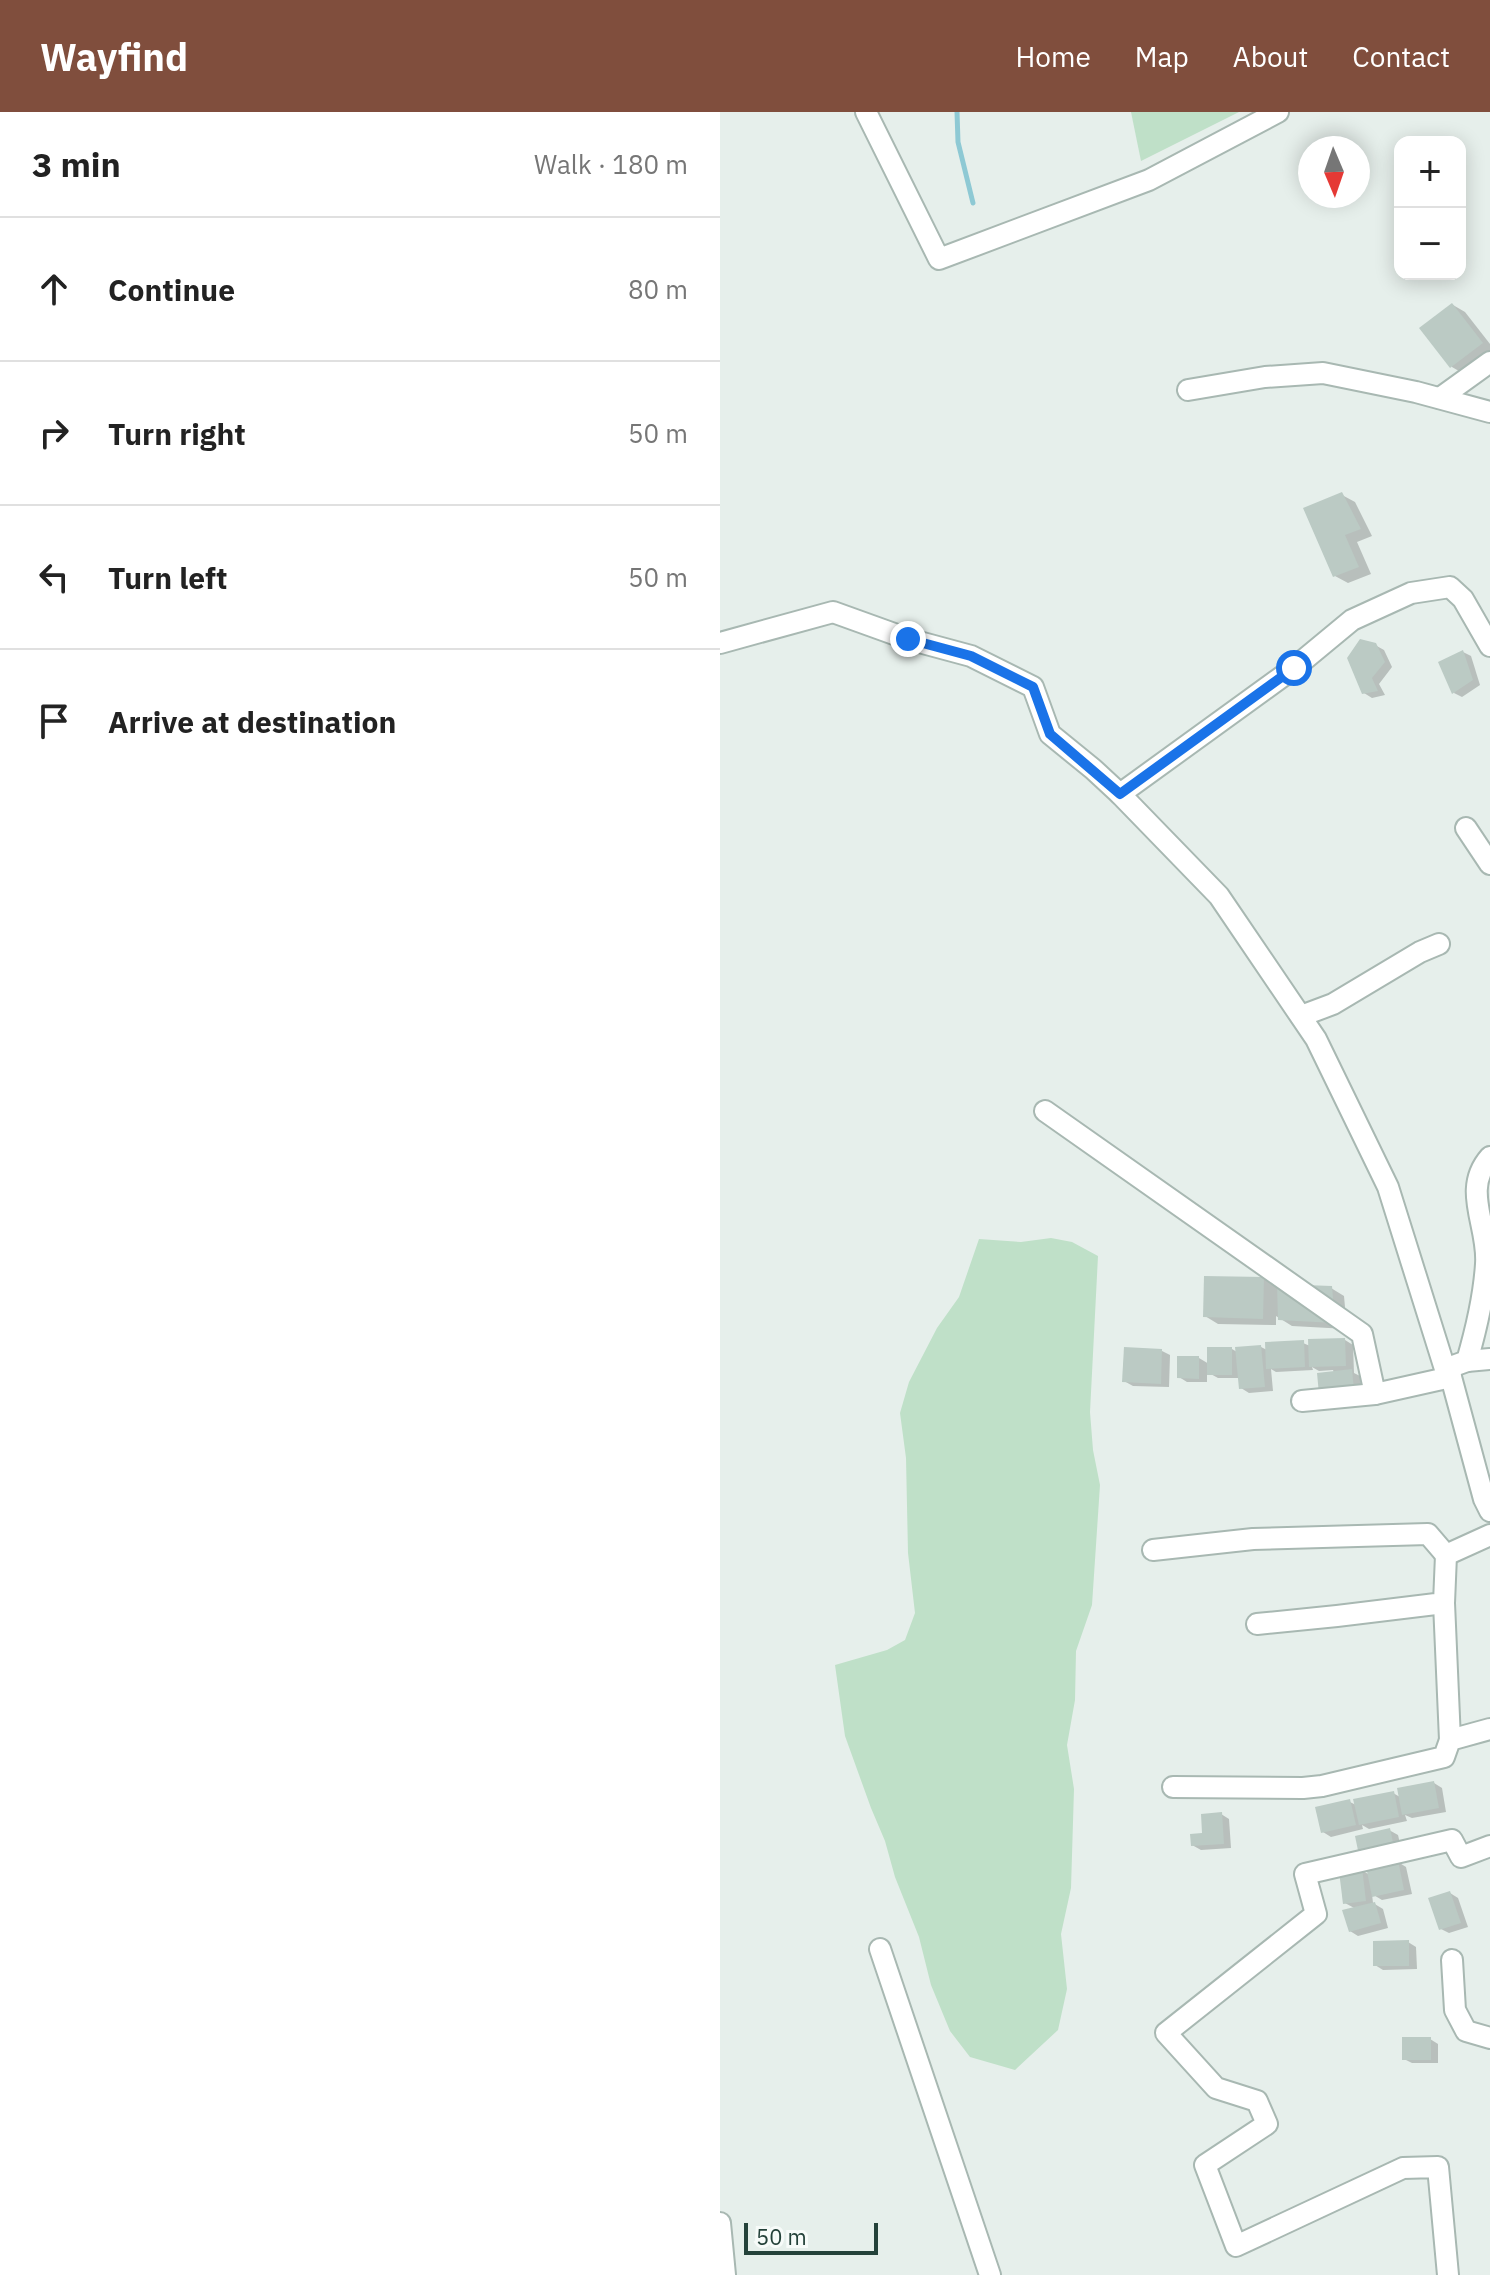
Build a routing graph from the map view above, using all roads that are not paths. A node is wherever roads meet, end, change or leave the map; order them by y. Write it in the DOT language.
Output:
graph roads {
  1 [pos="866,112"];
  2 [pos="1278,112"];
  3 [pos="1490,362"];
  4 [pos="1188,390"];
  5 [pos="1440,398"];
  6 [pos="1490,412"];
  7 [pos="720,643"];
  8 [pos="1490,646"];
  9 [pos="1120,794"];
  10 [pos="1466,828"];
  11 [pos="1490,864"];
  12 [pos="1439,944"];
  13 [pos="1301,1016"];
  14 [pos="1045,1111"];
  15 [pos="1490,1157"];
  16 [pos="1490,1359"];
  17 [pos="1467,1361"];
  18 [pos="1448,1373"];
  19 [pos="1375,1394"];
  20 [pos="1302,1401"];
  21 [pos="1490,1511"];
  22 [pos="1490,1535"];
  23 [pos="1153,1550"];
  24 [pos="1446,1555"];
  25 [pos="1444,1603"];
  26 [pos="1257,1624"];
  27 [pos="1490,1729"];
  28 [pos="1450,1740"];
  29 [pos="1173,1787"];
  30 [pos="1490,1846"];
  31 [pos="880,1949"];
  32 [pos="1452,1960"];
  33 [pos="1490,2038"];
  34 [pos="720,2223"];
  35 [pos="725,2275"];
  36 [pos="990,2275"];
  37 [pos="1448,2275"];
  1 -- 2 [label="street"];
  3 -- 5 [label="street"];
  4 -- 5 [label="street"];
  5 -- 6 [label="street"];
  7 -- 9 [label="street"];
  8 -- 9 [label="street"];
  9 -- 13 [label="street"];
  10 -- 11 [label="street"];
  12 -- 13 [label="street"];
  13 -- 18 [label="street"];
  14 -- 19 [label="street"];
  15 -- 17 [label="street"];
  16 -- 17 [label="street"];
  17 -- 18 [label="street"];
  18 -- 19 [label="street"];
  18 -- 21 [label="street"];
  19 -- 20 [label="street"];
  22 -- 24 [label="street"];
  23 -- 24 [label="street"];
  24 -- 25 [label="street"];
  25 -- 26 [label="street"];
  25 -- 28 [label="street"];
  27 -- 28 [label="street"];
  28 -- 29 [label="street"];
  30 -- 37 [label="street"];
  31 -- 36 [label="street"];
  32 -- 33 [label="street"];
  34 -- 35 [label="street"];
}
